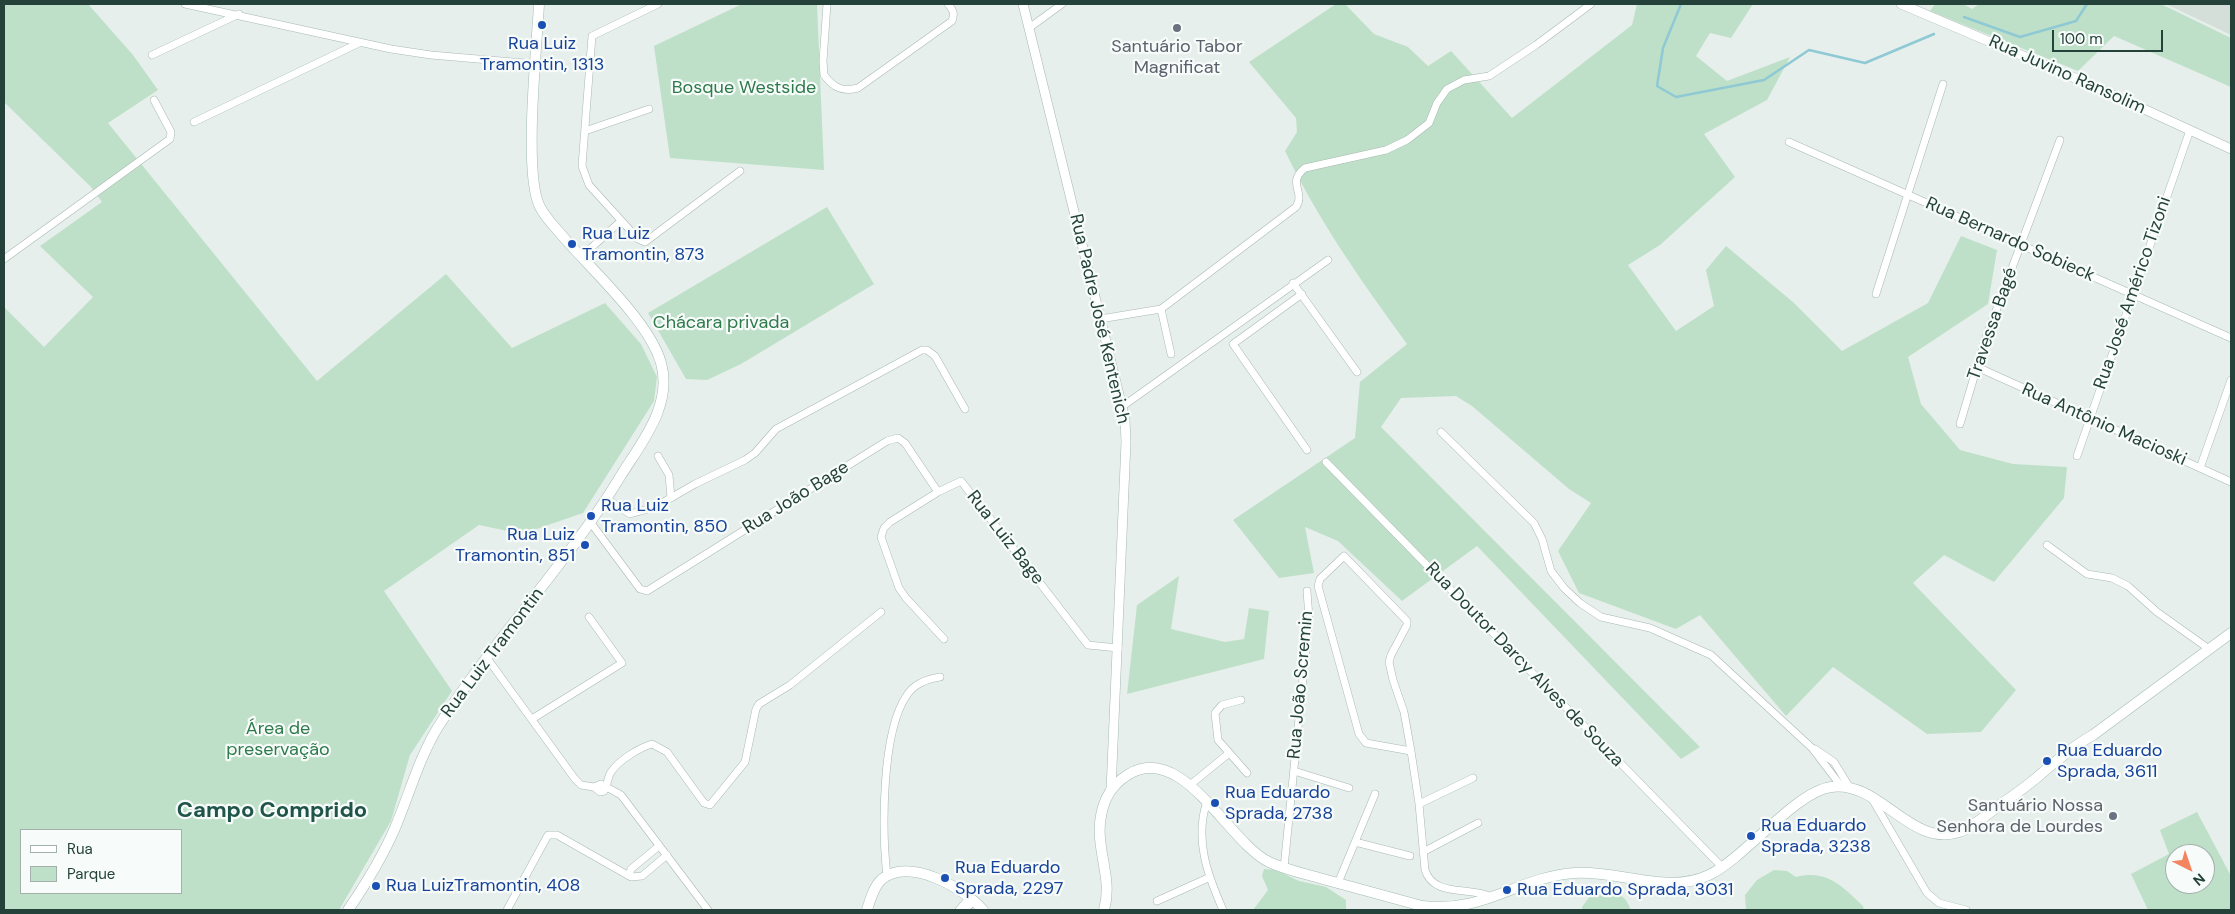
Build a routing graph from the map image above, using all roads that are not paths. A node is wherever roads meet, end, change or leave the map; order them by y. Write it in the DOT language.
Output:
graph roads {
  1 [pos="185,4"];
  2 [pos="539,4"];
  3 [pos="658,4"];
  4 [pos="827,4"];
  5 [pos="948,4"];
  6 [pos="1023,4"];
  7 [pos="1062,4"];
  8 [pos="1591,4"];
  9 [pos="1901,4"];
  10 [pos="239,14"];
  11 [pos="1028,28"];
  12 [pos="359,43"];
  13 [pos="152,55"];
  14 [pos="536,64"];
  15 [pos="1944,84"];
  16 [pos="154,100"];
  17 [pos="649,109"];
  18 [pos="194,122"];
  19 [pos="2190,130"];
  20 [pos="584,131"];
  21 [pos="2060,140"];
  22 [pos="1789,142"];
  23 [pos="2231,149"];
  24 [pos="740,171"];
  25 [pos="1908,194"];
  26 [pos="621,221"];
  27 [pos="2021,244"];
  28 [pos="581,257"];
  29 [pos="4,259"];
  30 [pos="1328,260"];
  31 [pos="1293,283"];
  32 [pos="1302,294"];
  33 [pos="1876,294"];
  34 [pos="2133,294"];
  35 [pos="1260,306"];
  36 [pos="1161,309"];
  37 [pos="1250,314"];
  38 [pos="1269,318"];
  39 [pos="1100,319"];
  40 [pos="1259,325"];
  41 [pos="2231,338"];
  42 [pos="1171,354"];
  43 [pos="1977,367"];
  44 [pos="1357,372"];
  45 [pos="2231,380"];
  46 [pos="1123,406"];
  47 [pos="965,409"];
  48 [pos="2090,418"];
  49 [pos="1960,424"];
  50 [pos="1441,432"];
  51 [pos="898,438"];
  52 [pos="1308,450"];
  53 [pos="658,456"];
  54 [pos="2077,456"];
  55 [pos="1326,462"];
  56 [pos="2200,468"];
  57 [pos="2231,482"];
  58 [pos="938,492"];
  59 [pos="671,498"];
  60 [pos="606,499"];
  61 [pos="591,523"];
  62 [pos="2047,545"];
  63 [pos="1306,591"];
  64 [pos="881,612"];
  65 [pos="589,617"];
  66 [pos="2231,632"];
  67 [pos="944,639"];
  68 [pos="1118,648"];
  69 [pos="2209,649"];
  70 [pos="487,658"];
  71 [pos="940,677"];
  72 [pos="1241,700"];
  73 [pos="532,719"];
  74 [pos="1410,751"];
  75 [pos="1228,754"];
  76 [pos="1294,771"];
  77 [pos="1247,773"];
  78 [pos="1473,778"];
  79 [pos="1190,786"];
  80 [pos="1845,787"];
  81 [pos="606,788"];
  82 [pos="1349,788"];
  83 [pos="1111,790"];
  84 [pos="1375,794"];
  85 [pos="1870,795"];
  86 [pos="1207,801"];
  87 [pos="1418,804"];
  88 [pos="1478,823"];
  89 [pos="1355,842"];
  90 [pos="659,846"];
  91 [pos="1423,852"];
  92 [pos="667,855"];
  93 [pos="1410,856"];
  94 [pos="1722,867"];
  95 [pos="1284,868"];
  96 [pos="629,876"];
  97 [pos="887,876"];
  98 [pos="1208,878"];
  99 [pos="1338,883"];
  100 [pos="972,898"];
  101 [pos="1495,899"];
  102 [pos="1157,901"];
  103 [pos="348,910"];
  104 [pos="507,910"];
  105 [pos="708,910"];
  106 [pos="867,910"];
  107 [pos="959,910"];
  108 [pos="966,910"];
  109 [pos="983,910"];
  110 [pos="1104,910"];
  111 [pos="1224,910"];
  112 [pos="1966,910"];
  1 -- 10 [label="street"];
  2 -- 14 [label="main road, Rua Luiz Tramontin"];
  3 -- 20 [label="street"];
  4 -- 5 [label="street"];
  6 -- 11 [label="street, Rua Padre José Kentenich"];
  7 -- 11 [label="street"];
  8 -- 36 [label="street"];
  9 -- 19 [label="street, Rua Juvino Ransolim"];
  10 -- 12 [label="street"];
  10 -- 13 [label="street"];
  11 -- 39 [label="street, Rua Padre José Kentenich"];
  12 -- 14 [label="street"];
  12 -- 18 [label="street"];
  14 -- 28 [label="main road, Rua Luiz Tramontin"];
  15 -- 25 [label="street"];
  16 -- 29 [label="street"];
  17 -- 20 [label="street"];
  19 -- 23 [label="street, Rua Juvino Ransolim"];
  19 -- 34 [label="street, Rua José Américo Tizoni"];
  20 -- 26 [label="street"];
  21 -- 27 [label="street, Travessa Bagé"];
  22 -- 25 [label="street, Rua Bernardo Sobieck"];
  24 -- 26 [label="street"];
  25 -- 27 [label="street, Rua Bernardo Sobieck"];
  25 -- 33 [label="street"];
  26 -- 28 [label="street"];
  27 -- 34 [label="street, Rua Bernardo Sobieck"];
  27 -- 43 [label="street, Travessa Bagé"];
  28 -- 60 [label="main road, Rua Luiz Tramontin"];
  30 -- 31 [label="street"];
  31 -- 32 [label="street"];
  31 -- 35 [label="street"];
  32 -- 38 [label="street"];
  32 -- 44 [label="street"];
  34 -- 41 [label="street, Rua Bernardo Sobieck"];
  34 -- 48 [label="street, Rua José Américo Tizoni"];
  35 -- 37 [label="street"];
  35 -- 38 [label="street"];
  36 -- 39 [label="street"];
  36 -- 42 [label="street"];
  37 -- 40 [label="street"];
  37 -- 46 [label="street"];
  38 -- 40 [label="street"];
  39 -- 46 [label="street, Rua Padre José Kentenich"];
  40 -- 52 [label="street"];
  43 -- 48 [label="street, Rua Antônio Macioski"];
  43 -- 49 [label="street, Travessa Bagé"];
  45 -- 56 [label="street"];
  46 -- 68 [label="street, Rua Padre José Kentenich"];
  47 -- 59 [label="street"];
  48 -- 54 [label="street, Rua José Américo Tizoni"];
  48 -- 56 [label="street, Rua Antônio Macioski"];
  50 -- 80 [label="street"];
  51 -- 58 [label="street, Rua Luiz Bage"];
  51 -- 61 [label="street, Rua João Bage"];
  53 -- 59 [label="street"];
  55 -- 94 [label="street, Rua Doutor Darcy Alves de Souza"];
  56 -- 57 [label="street, Rua Antônio Macioski"];
  58 -- 67 [label="street"];
  58 -- 68 [label="street, Rua Luiz Bage"];
  59 -- 60 [label="street"];
  60 -- 61 [label="main road, Rua Luiz Tramontin"];
  61 -- 70 [label="main road, Rua Luiz Tramontin"];
  62 -- 69 [label="street"];
  63 -- 76 [label="street, Rua João Scremin"];
  64 -- 81 [label="street"];
  65 -- 73 [label="street"];
  66 -- 69 [label="main road"];
  68 -- 83 [label="street, Rua Padre José Kentenich"];
  69 -- 85 [label="main road"];
  70 -- 73 [label="street"];
  70 -- 103 [label="main road, Rua Luiz Tramontin"];
  71 -- 97 [label="street"];
  72 -- 75 [label="street"];
  73 -- 81 [label="street"];
  74 -- 74 [label="street"];
  74 -- 87 [label="street"];
  75 -- 77 [label="street"];
  75 -- 79 [label="street"];
  76 -- 82 [label="street"];
  76 -- 95 [label="street, Rua João Scremin"];
  78 -- 87 [label="street"];
  79 -- 83 [label="main road"];
  79 -- 86 [label="main road"];
  80 -- 85 [label="main road"];
  80 -- 94 [label="main road"];
  81 -- 90 [label="street"];
  83 -- 110 [label="main road"];
  84 -- 89 [label="street"];
  85 -- 112 [label="street"];
  86 -- 95 [label="main road"];
  86 -- 98 [label="street"];
  87 -- 91 [label="street"];
  88 -- 91 [label="street"];
  89 -- 93 [label="street"];
  89 -- 99 [label="street"];
  90 -- 92 [label="street"];
  90 -- 96 [label="street"];
  91 -- 101 [label="street"];
  92 -- 96 [label="street"];
  92 -- 105 [label="street"];
  94 -- 101 [label="main road"];
  95 -- 99 [label="main road"];
  96 -- 104 [label="street"];
  97 -- 100 [label="main road"];
  97 -- 106 [label="main road"];
  98 -- 102 [label="street"];
  98 -- 111 [label="street"];
  99 -- 101 [label="main road"];
  100 -- 107 [label="street"];
  100 -- 108 [label="street"];
  100 -- 109 [label="main road"];
}
